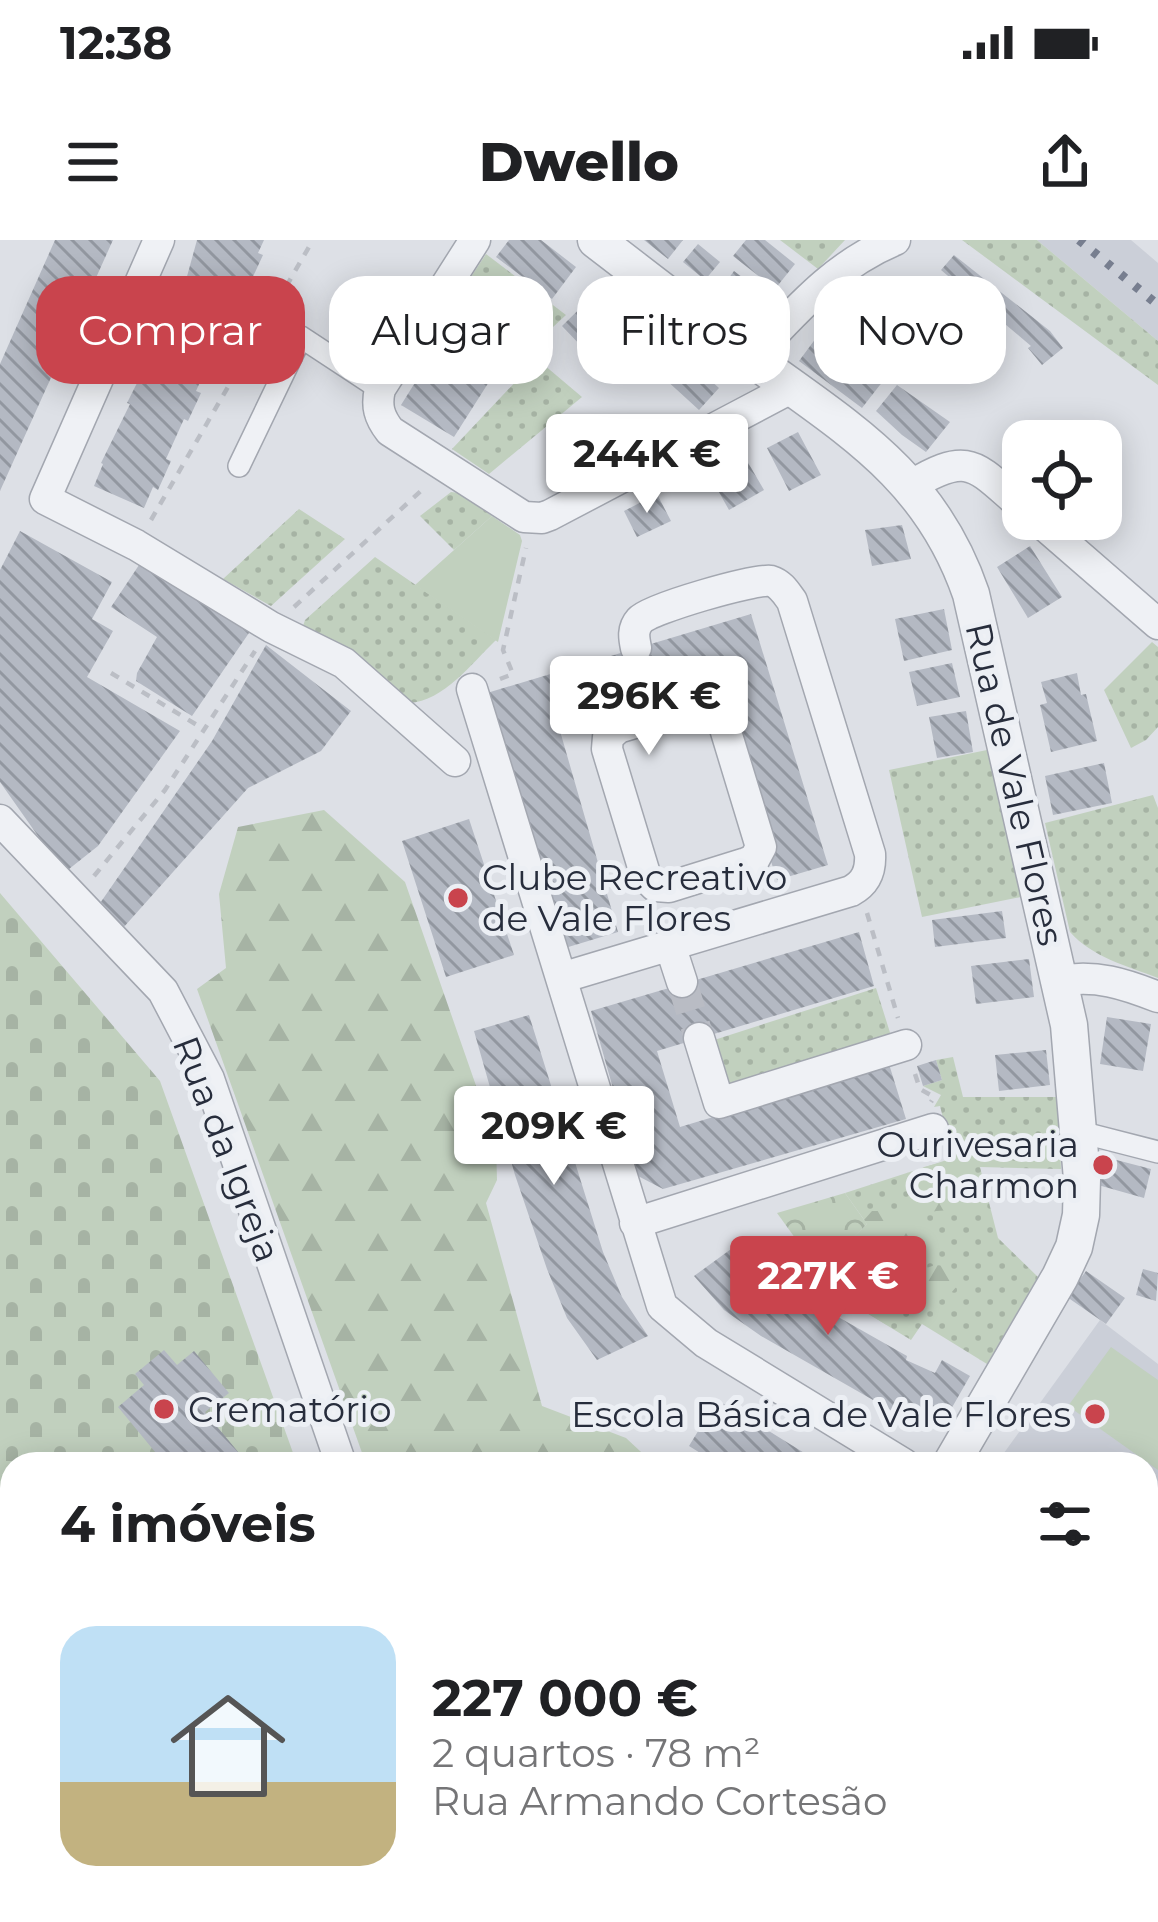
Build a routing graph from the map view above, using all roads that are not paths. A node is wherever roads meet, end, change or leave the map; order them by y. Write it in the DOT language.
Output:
graph roads {
  1 [pos="159,240"];
  2 [pos="475,240"];
  3 [pos="596,240"];
  4 [pos="895,240"];
  5 [pos="643,276"];
  6 [pos="790,317"];
  7 [pos="789,384"];
  8 [pos="793,387"];
  9 [pos="380,389"];
  10 [pos="239,466"];
  11 [pos="910,486"];
  12 [pos="1002,490"];
  13 [pos="1061,540"];
  14 [pos="1158,624"];
  15 [pos="636,648"];
  16 [pos="472,689"];
  17 [pos="654,707"];
  18 [pos="455,761"];
  19 [pos="0,820"];
  20 [pos="670,945"];
  21 [pos="561,978"];
  22 [pos="1060,981"];
  23 [pos="682,982"];
  24 [pos="1158,997"];
  25 [pos="699,1038"];
  26 [pos="906,1045"];
  27 [pos="933,1130"];
  28 [pos="1080,1132"];
  29 [pos="1158,1152"];
  30 [pos="634,1223"];
  31 [pos="336,1452"];
  32 [pos="884,1452"];
  33 [pos="958,1452"];
  1 -- 18 [label="street"];
  2 -- 9 [label="street"];
  3 -- 5 [label="street, Rua de Vale Flores"];
  4 -- 6 [label="street"];
  7 -- 8 [label="street, Rua de Vale Flores"];
  8 -- 9 [label="street"];
  8 -- 11 [label="street, Rua de Vale Flores"];
  9 -- 10 [label="street"];
  11 -- 12 [label="street"];
  11 -- 22 [label="street, Rua de Vale Flores"];
  13 -- 14 [label="street"];
  15 -- 20 [label="street"];
  16 -- 21 [label="street"];
  17 -- 17 [label="street"];
  19 -- 31 [label="street, Rua da Igreja"];
  20 -- 21 [label="street"];
  20 -- 23 [label="street"];
  21 -- 30 [label="street"];
  22 -- 24 [label="street"];
  22 -- 28 [label="street, Rua de Vale Flores"];
  25 -- 26 [label="street"];
  27 -- 30 [label="street"];
  28 -- 29 [label="street"];
  28 -- 33 [label="street, Rua de Vale Flores"];
  30 -- 32 [label="street"];
}
